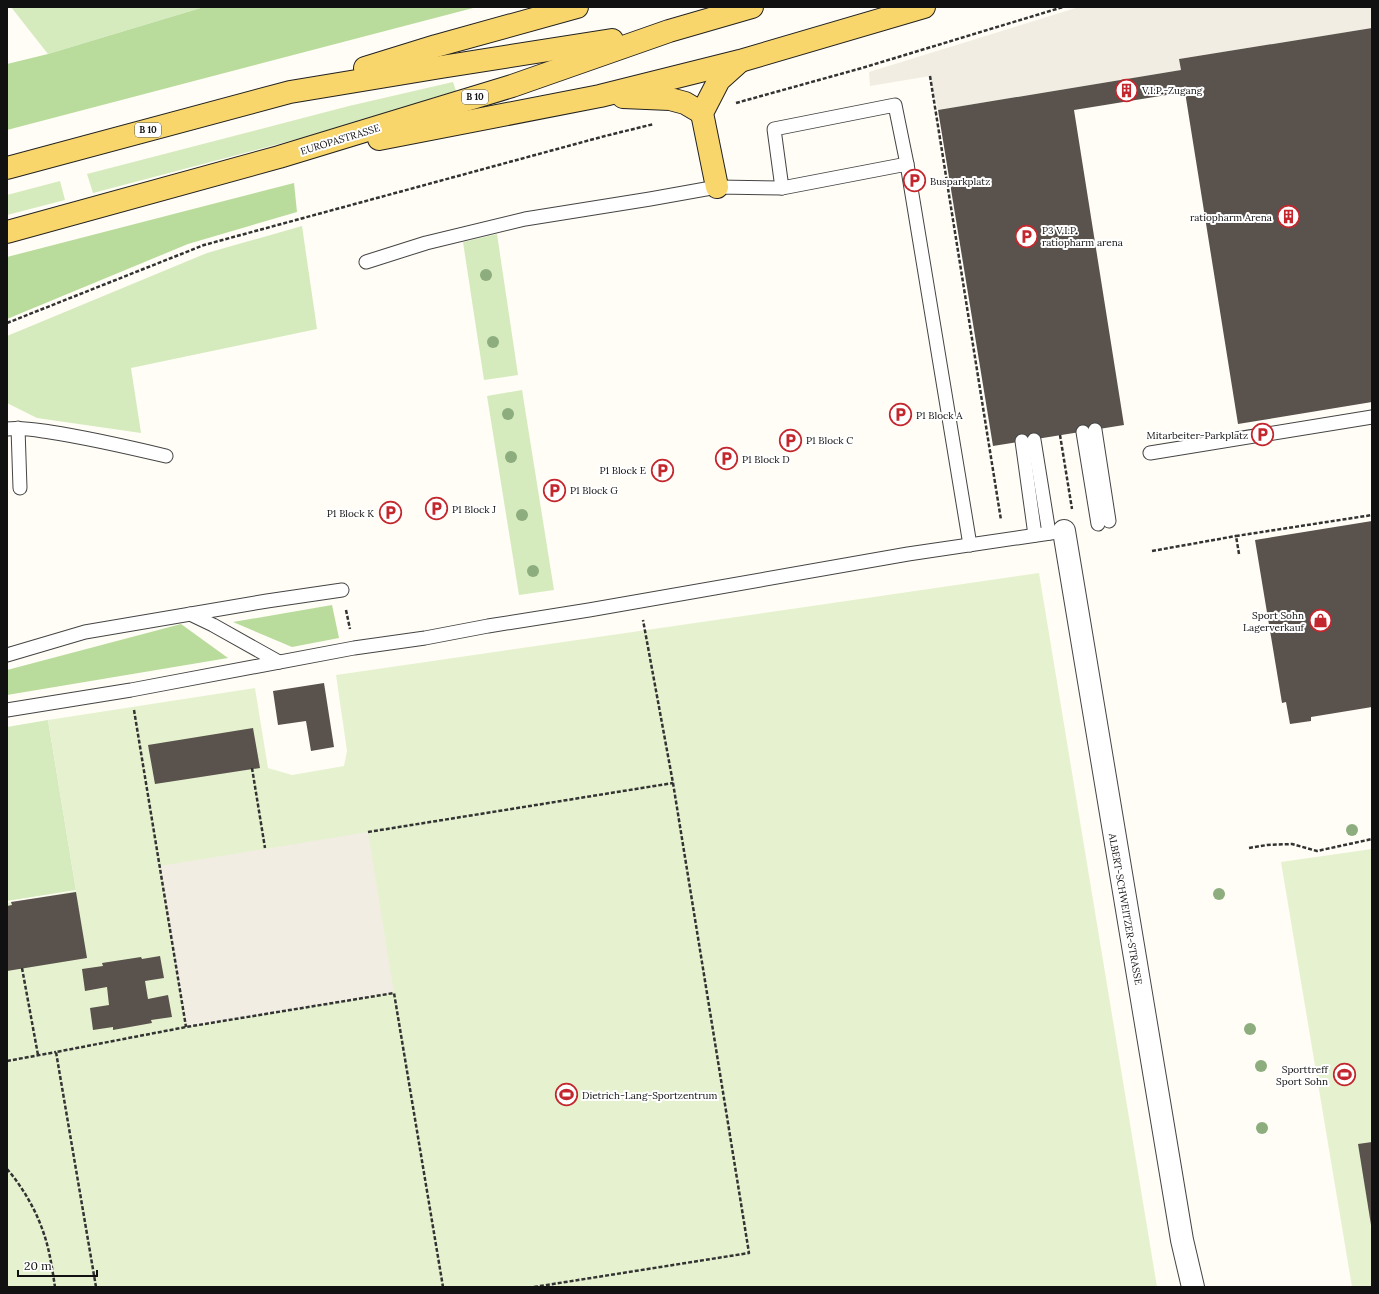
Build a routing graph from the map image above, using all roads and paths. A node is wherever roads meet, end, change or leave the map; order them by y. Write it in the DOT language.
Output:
graph roads {
  1 [pos="577,7"];
  2 [pos="752,7"];
  3 [pos="924,7"];
  4 [pos="1063,7"];
  5 [pos="669,32"];
  6 [pos="740,62"];
  7 [pos="930,76"];
  8 [pos="290,92"];
  9 [pos="600,96"];
  10 [pos="702,113"];
  11 [pos="657,124"];
  12 [pos="279,157"];
  13 [pos="907,164"];
  14 [pos="7,168"];
  15 [pos="717,187"];
  16 [pos="782,188"];
  17 [pos="7,232"];
  18 [pos="366,262"];
  19 [pos="7,323"];
  20 [pos="1372,417"];
  21 [pos="13,428"];
  22 [pos="1060,435"];
  23 [pos="1150,453"];
  24 [pos="166,456"];
  25 [pos="20,488"];
  26 [pos="1372,515"];
  27 [pos="1103,523"];
  28 [pos="1062,526"];
  29 [pos="1036,535"];
  30 [pos="1236,536"];
  31 [pos="1004,541"];
  32 [pos="970,545"];
  33 [pos="1152,551"];
  34 [pos="1239,554"];
  35 [pos="342,590"];
  36 [pos="640,600"];
  37 [pos="190,614"];
  38 [pos="354,648"];
  39 [pos="7,654"];
  40 [pos="279,662"];
  41 [pos="131,690"];
  42 [pos="7,710"];
  43 [pos="252,768"];
  44 [pos="673,783"];
  45 [pos="368,832"];
  46 [pos="1372,839"];
  47 [pos="265,848"];
  48 [pos="1249,848"];
  49 [pos="22,968"];
  50 [pos="186,1027"];
  51 [pos="56,1052"];
  52 [pos="38,1055"];
  53 [pos="7,1061"];
  54 [pos="7,1169"];
  55 [pos="55,1287"];
  56 [pos="96,1287"];
  57 [pos="444,1287"];
  58 [pos="534,1287"];
  59 [pos="1193,1287"];
  1 -- 8 [label="main road"];
  2 -- 5 [label="main road, EUROPASTRASSE / B 10"];
  3 -- 6 [label="main road"];
  4 -- 10 [label="path"];
  5 -- 8 [label="main road, EUROPASTRASSE / B 10"];
  5 -- 12 [label="main road, EUROPASTRASSE / B 10"];
  6 -- 9 [label="main road"];
  6 -- 10 [label="main road"];
  7 -- 31 [label="path"];
  8 -- 14 [label="main road, EUROPASTRASSE / B 10"];
  9 -- 10 [label="main road"];
  9 -- 12 [label="main road"];
  10 -- 15 [label="main road"];
  11 -- 19 [label="path"];
  12 -- 17 [label="main road, EUROPASTRASSE / B 10"];
  13 -- 16 [label="lane"];
  13 -- 16 [label="lane"];
  13 -- 32 [label="lane"];
  15 -- 16 [label="lane"];
  15 -- 18 [label="lane"];
  20 -- 23 [label="lane"];
  21 -- 24 [label="lane"];
  21 -- 25 [label="lane"];
  22 -- 28 [label="path"];
  26 -- 30 [label="path"];
  27 -- 27 [label="lane"];
  28 -- 29 [label="lane"];
  28 -- 29 [label="lane"];
  28 -- 59 [label="street, ALBERT-SCHWEITZER-STRASSE"];
  29 -- 31 [label="lane"];
  30 -- 33 [label="path"];
  30 -- 34 [label="path"];
  31 -- 32 [label="lane"];
  32 -- 36 [label="lane"];
  35 -- 37 [label="lane"];
  35 -- 38 [label="path"];
  36 -- 38 [label="lane"];
  36 -- 44 [label="path"];
  37 -- 39 [label="lane"];
  37 -- 40 [label="lane"];
  38 -- 40 [label="lane"];
  40 -- 41 [label="lane"];
  41 -- 42 [label="lane"];
  41 -- 50 [label="path"];
  43 -- 47 [label="path"];
  44 -- 45 [label="path"];
  44 -- 58 [label="path"];
  46 -- 48 [label="path"];
  49 -- 52 [label="path"];
  50 -- 51 [label="path"];
  50 -- 57 [label="path"];
  51 -- 52 [label="path"];
  51 -- 56 [label="path"];
  52 -- 53 [label="path"];
  54 -- 55 [label="path"];
}
